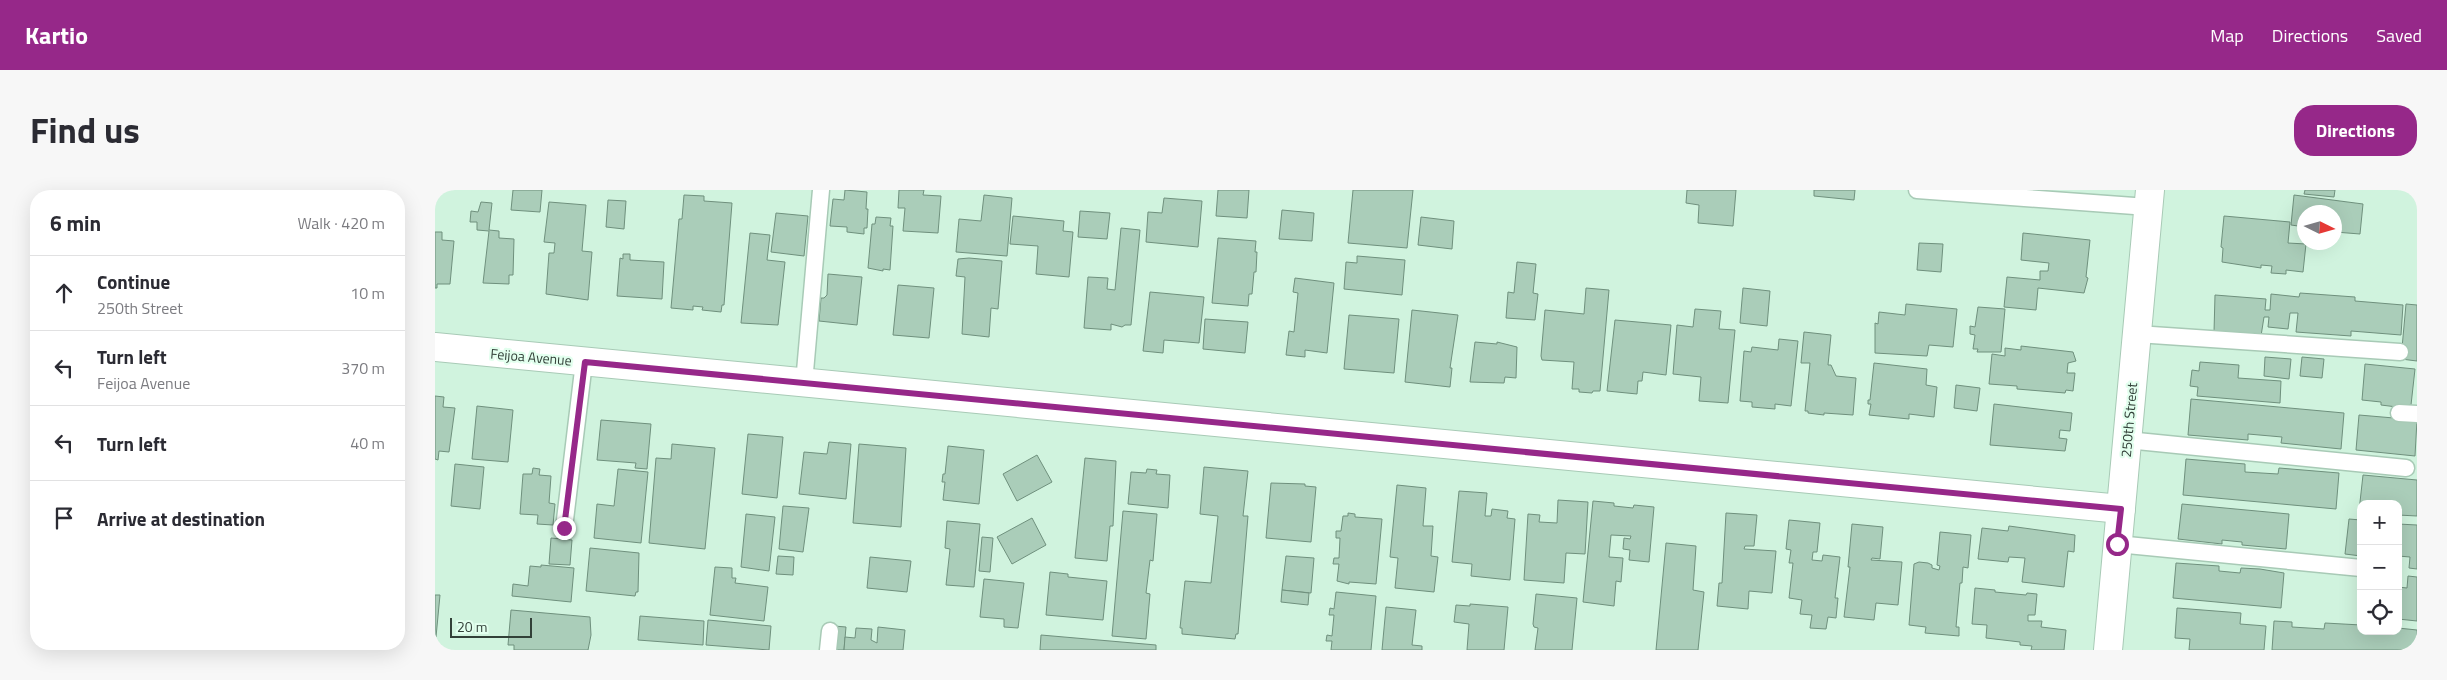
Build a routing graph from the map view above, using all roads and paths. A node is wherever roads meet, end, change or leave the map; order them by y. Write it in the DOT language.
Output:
graph roads {
  1 [pos="821,190"];
  2 [pos="1917,190"];
  3 [pos="2149,199"];
  4 [pos="2137,334"];
  5 [pos="435,348"];
  6 [pos="2399,352"];
  7 [pos="585,362"];
  8 [pos="804,383"];
  9 [pos="2399,412"];
  10 [pos="2417,414"];
  11 [pos="2127,440"];
  12 [pos="2406,468"];
  13 [pos="2121,509"];
  14 [pos="564,528"];
  15 [pos="2117,544"];
  16 [pos="2357,568"];
  17 [pos="830,631"];
  18 [pos="829,650"];
  19 [pos="2108,650"];
  1 -- 8 [label="lane"];
  2 -- 3 [label="lane"];
  3 -- 4 [label="street, 250th Street"];
  4 -- 6 [label="lane"];
  4 -- 11 [label="street, 250th Street"];
  5 -- 7 [label="street, Feijoa Avenue"];
  7 -- 8 [label="street, Feijoa Avenue"];
  7 -- 14 [label="lane"];
  8 -- 13 [label="street, Feijoa Avenue"];
  9 -- 10 [label="lane"];
  11 -- 12 [label="lane"];
  11 -- 13 [label="street, 250th Street"];
  13 -- 15 [label="street, 250th Street"];
  15 -- 16 [label="lane"];
  15 -- 19 [label="street, 250th Street"];
  17 -- 18 [label="lane"];
}
